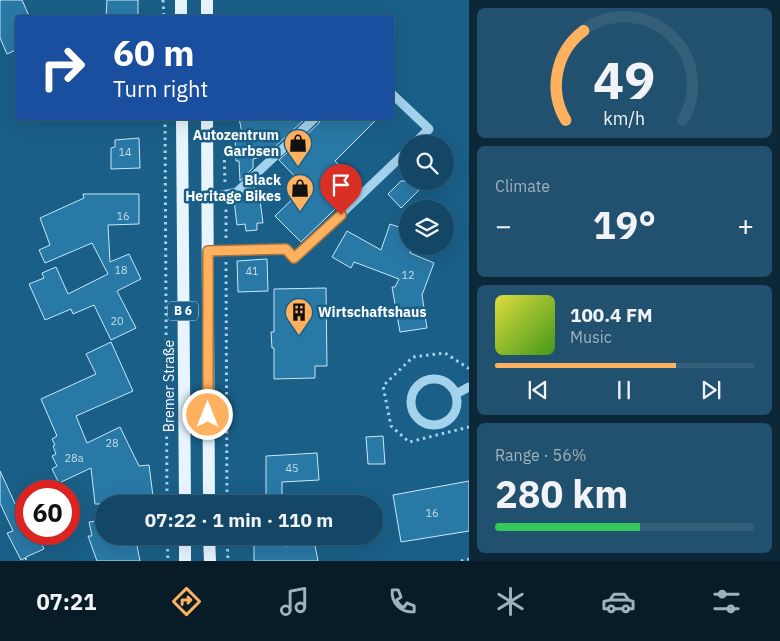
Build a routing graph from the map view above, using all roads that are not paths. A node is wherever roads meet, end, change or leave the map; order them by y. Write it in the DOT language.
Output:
graph roads {
  1 [pos="181,0"];
  2 [pos="207,0"];
  3 [pos="181,15"];
  4 [pos="207,15"];
  5 [pos="394,96"];
  6 [pos="182,120"];
  7 [pos="207,120"];
  8 [pos="313,120"];
  9 [pos="423,135"];
  10 [pos="399,159"];
  11 [pos="208,198"];
  12 [pos="208,251"];
  13 [pos="469,387"];
  14 [pos="456,394"];
  15 [pos="185,495"];
  16 [pos="209,495"];
  17 [pos="185,545"];
  18 [pos="209,545"];
  19 [pos="185,561"];
  20 [pos="210,561"];
  1 -- 3 [label="main road"];
  2 -- 4 [label="main road"];
  5 -- 9 [label="street"];
  6 -- 15 [label="main road, Bremer Straße / B 6"];
  7 -- 11 [label="main road, B 6"];
  8 -- 11 [label="street"];
  10 -- 12 [label="street"];
  11 -- 12 [label="main road, B 6"];
  12 -- 16 [label="main road, B 6"];
  13 -- 14 [label="street"];
  14 -- 14 [label="street"];
  17 -- 19 [label="main road"];
  18 -- 20 [label="main road"];
}
